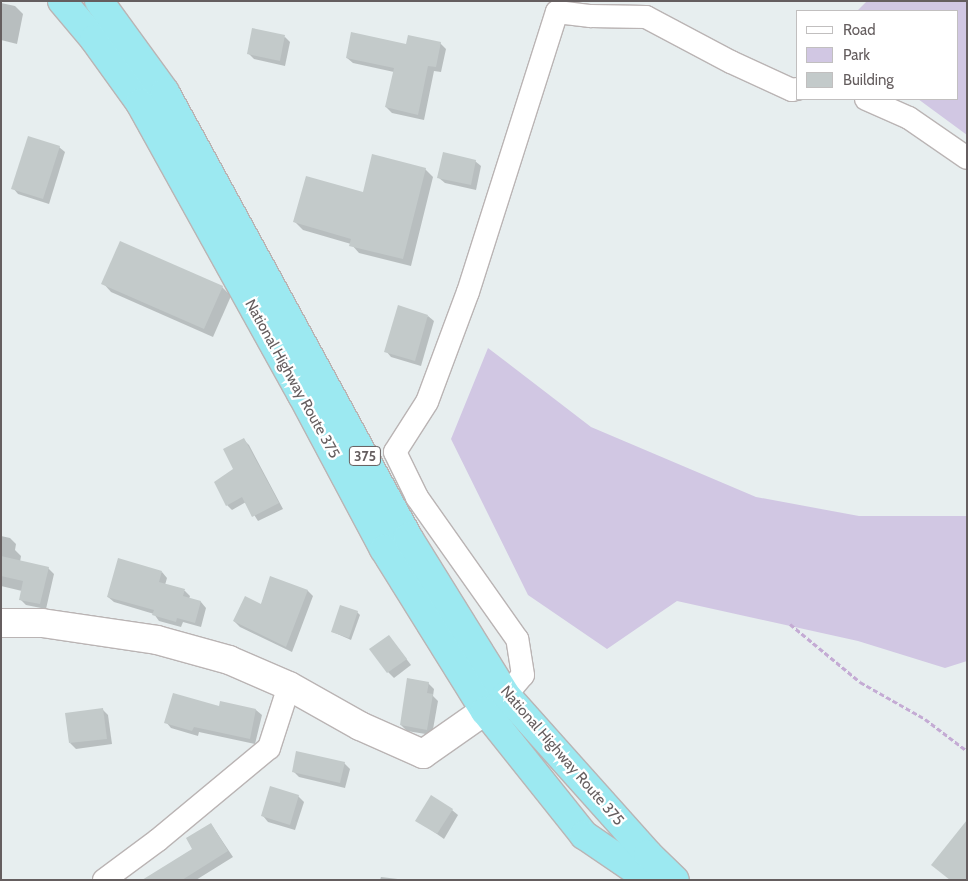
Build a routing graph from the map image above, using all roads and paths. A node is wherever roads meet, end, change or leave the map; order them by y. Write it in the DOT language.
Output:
graph roads {
  1 [pos="62,1"];
  2 [pos="99,1"];
  3 [pos="796,89"];
  4 [pos="868,100"];
  5 [pos="967,158"];
  6 [pos="1,622"];
  7 [pos="790,624"];
  8 [pos="289,686"];
  9 [pos="506,695"];
  10 [pos="485,712"];
  11 [pos="967,751"];
  12 [pos="104,880"];
  13 [pos="650,880"];
  14 [pos="674,880"];
  1 -- 10 [label="highway, National Highway Route 375 / 375"];
  2 -- 9 [label="highway, National Highway Route 375 / 375"];
  3 -- 9 [label="street"];
  4 -- 5 [label="street"];
  6 -- 8 [label="street"];
  7 -- 11 [label="path"];
  8 -- 10 [label="street"];
  8 -- 12 [label="street"];
  9 -- 10 [label="street"];
  9 -- 14 [label="highway, National Highway Route 375 / 375"];
  10 -- 13 [label="highway, National Highway Route 375 / 375"];
}
